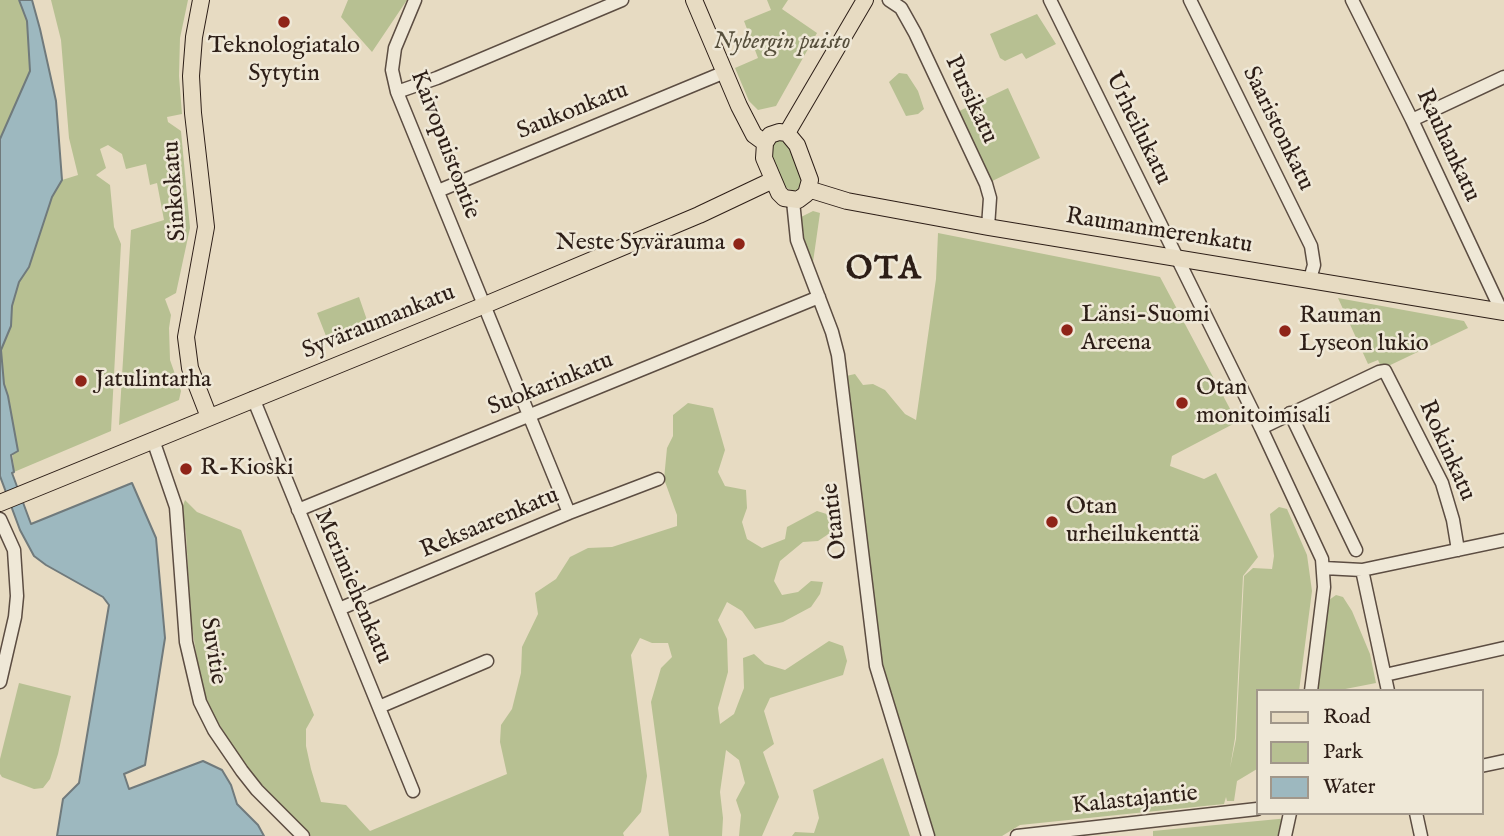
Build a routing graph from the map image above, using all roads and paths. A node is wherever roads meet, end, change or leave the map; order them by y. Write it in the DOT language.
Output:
graph roads {
  1 [pos="201,0"];
  2 [pos="415,0"];
  3 [pos="622,0"];
  4 [pos="694,0"];
  5 [pos="865,0"];
  6 [pos="889,0"];
  7 [pos="1050,0"];
  8 [pos="1191,0"];
  9 [pos="1352,0"];
  10 [pos="725,72"];
  11 [pos="1504,77"];
  12 [pos="397,92"];
  13 [pos="1412,120"];
  14 [pos="787,133"];
  15 [pos="765,143"];
  16 [pos="773,180"];
  17 [pos="808,189"];
  18 [pos="438,191"];
  19 [pos="793,201"];
  20 [pos="988,227"];
  21 [pos="1177,258"];
  22 [pos="1310,279"];
  23 [pos="819,297"];
  24 [pos="485,305"];
  25 [pos="1503,312"];
  26 [pos="253,398"];
  27 [pos="1290,414"];
  28 [pos="530,416"];
  29 [pos="209,417"];
  30 [pos="1261,428"];
  31 [pos="153,440"];
  32 [pos="658,479"];
  33 [pos="2,502"];
  34 [pos="298,510"];
  35 [pos="569,513"];
  36 [pos="0,519"];
  37 [pos="1504,540"];
  38 [pos="1356,550"];
  39 [pos="1458,550"];
  40 [pos="1324,568"];
  41 [pos="1362,570"];
  42 [pos="339,609"];
  43 [pos="1504,648"];
  44 [pos="487,661"];
  45 [pos="1385,675"];
  46 [pos="0,680"];
  47 [pos="1311,689"];
  48 [pos="1388,689"];
  49 [pos="379,707"];
  50 [pos="1504,761"];
  51 [pos="1483,766"];
  52 [pos="413,792"];
  53 [pos="1256,809"];
  54 [pos="1290,815"];
  55 [pos="1416,815"];
  56 [pos="303,836"];
  57 [pos="928,836"];
  58 [pos="1017,836"];
  59 [pos="1285,836"];
  60 [pos="1420,836"];
  1 -- 29 [label="main road, Sinkokatu"];
  2 -- 12 [label="street, Kaivopuistontie"];
  3 -- 12 [label="street"];
  4 -- 10 [label="main road"];
  5 -- 14 [label="main road"];
  6 -- 20 [label="street, Pursikatu"];
  7 -- 21 [label="street, Urheilukatu"];
  8 -- 22 [label="street, Saaristonkatu"];
  9 -- 13 [label="street, Rauhankatu"];
  10 -- 15 [label="main road"];
  10 -- 18 [label="street, Saukonkatu"];
  11 -- 13 [label="street"];
  12 -- 18 [label="street, Kaivopuistontie"];
  13 -- 25 [label="street, Rauhankatu"];
  14 -- 15 [label="main road"];
  14 -- 17 [label="main road"];
  15 -- 16 [label="main road"];
  16 -- 19 [label="main road"];
  16 -- 24 [label="main road, Syväraumankatu"];
  17 -- 19 [label="main road"];
  17 -- 20 [label="main road, Raumanmerenkatu"];
  18 -- 24 [label="street, Kaivopuistontie"];
  19 -- 23 [label="street, Otantie"];
  20 -- 21 [label="main road, Raumanmerenkatu"];
  21 -- 22 [label="main road, Raumanmerenkatu"];
  21 -- 30 [label="street, Urheilukatu"];
  22 -- 25 [label="main road, Raumanmerenkatu"];
  23 -- 28 [label="street, Suokarinkatu"];
  23 -- 57 [label="street, Otantie"];
  24 -- 26 [label="main road, Syväraumankatu"];
  24 -- 28 [label="street, Kaivopuistontie"];
  26 -- 29 [label="main road, Syväraumankatu"];
  26 -- 34 [label="street, Merimiehenkatu"];
  27 -- 30 [label="street"];
  27 -- 38 [label="street"];
  27 -- 39 [label="street, Rokinkatu"];
  28 -- 34 [label="street, Suokarinkatu"];
  28 -- 35 [label="street, Kaivopuistontie"];
  29 -- 31 [label="main road, Syväraumankatu"];
  30 -- 40 [label="street, Urheilukatu"];
  31 -- 33 [label="main road, Syväraumankatu"];
  31 -- 56 [label="street, Suvitie"];
  32 -- 35 [label="street, Reksaarenkatu"];
  34 -- 42 [label="street, Merimiehenkatu"];
  35 -- 42 [label="street, Reksaarenkatu"];
  36 -- 46 [label="street"];
  37 -- 39 [label="street"];
  39 -- 41 [label="street"];
  40 -- 41 [label="street"];
  40 -- 47 [label="street"];
  41 -- 45 [label="street"];
  42 -- 49 [label="street, Merimiehenkatu"];
  43 -- 45 [label="street"];
  44 -- 49 [label="street"];
  45 -- 48 [label="street"];
  49 -- 52 [label="street, Merimiehenkatu"];
  50 -- 51 [label="street"];
  53 -- 58 [label="street, Kalastajantie"];
  54 -- 59 [label="street"];
  55 -- 60 [label="street"];
}
